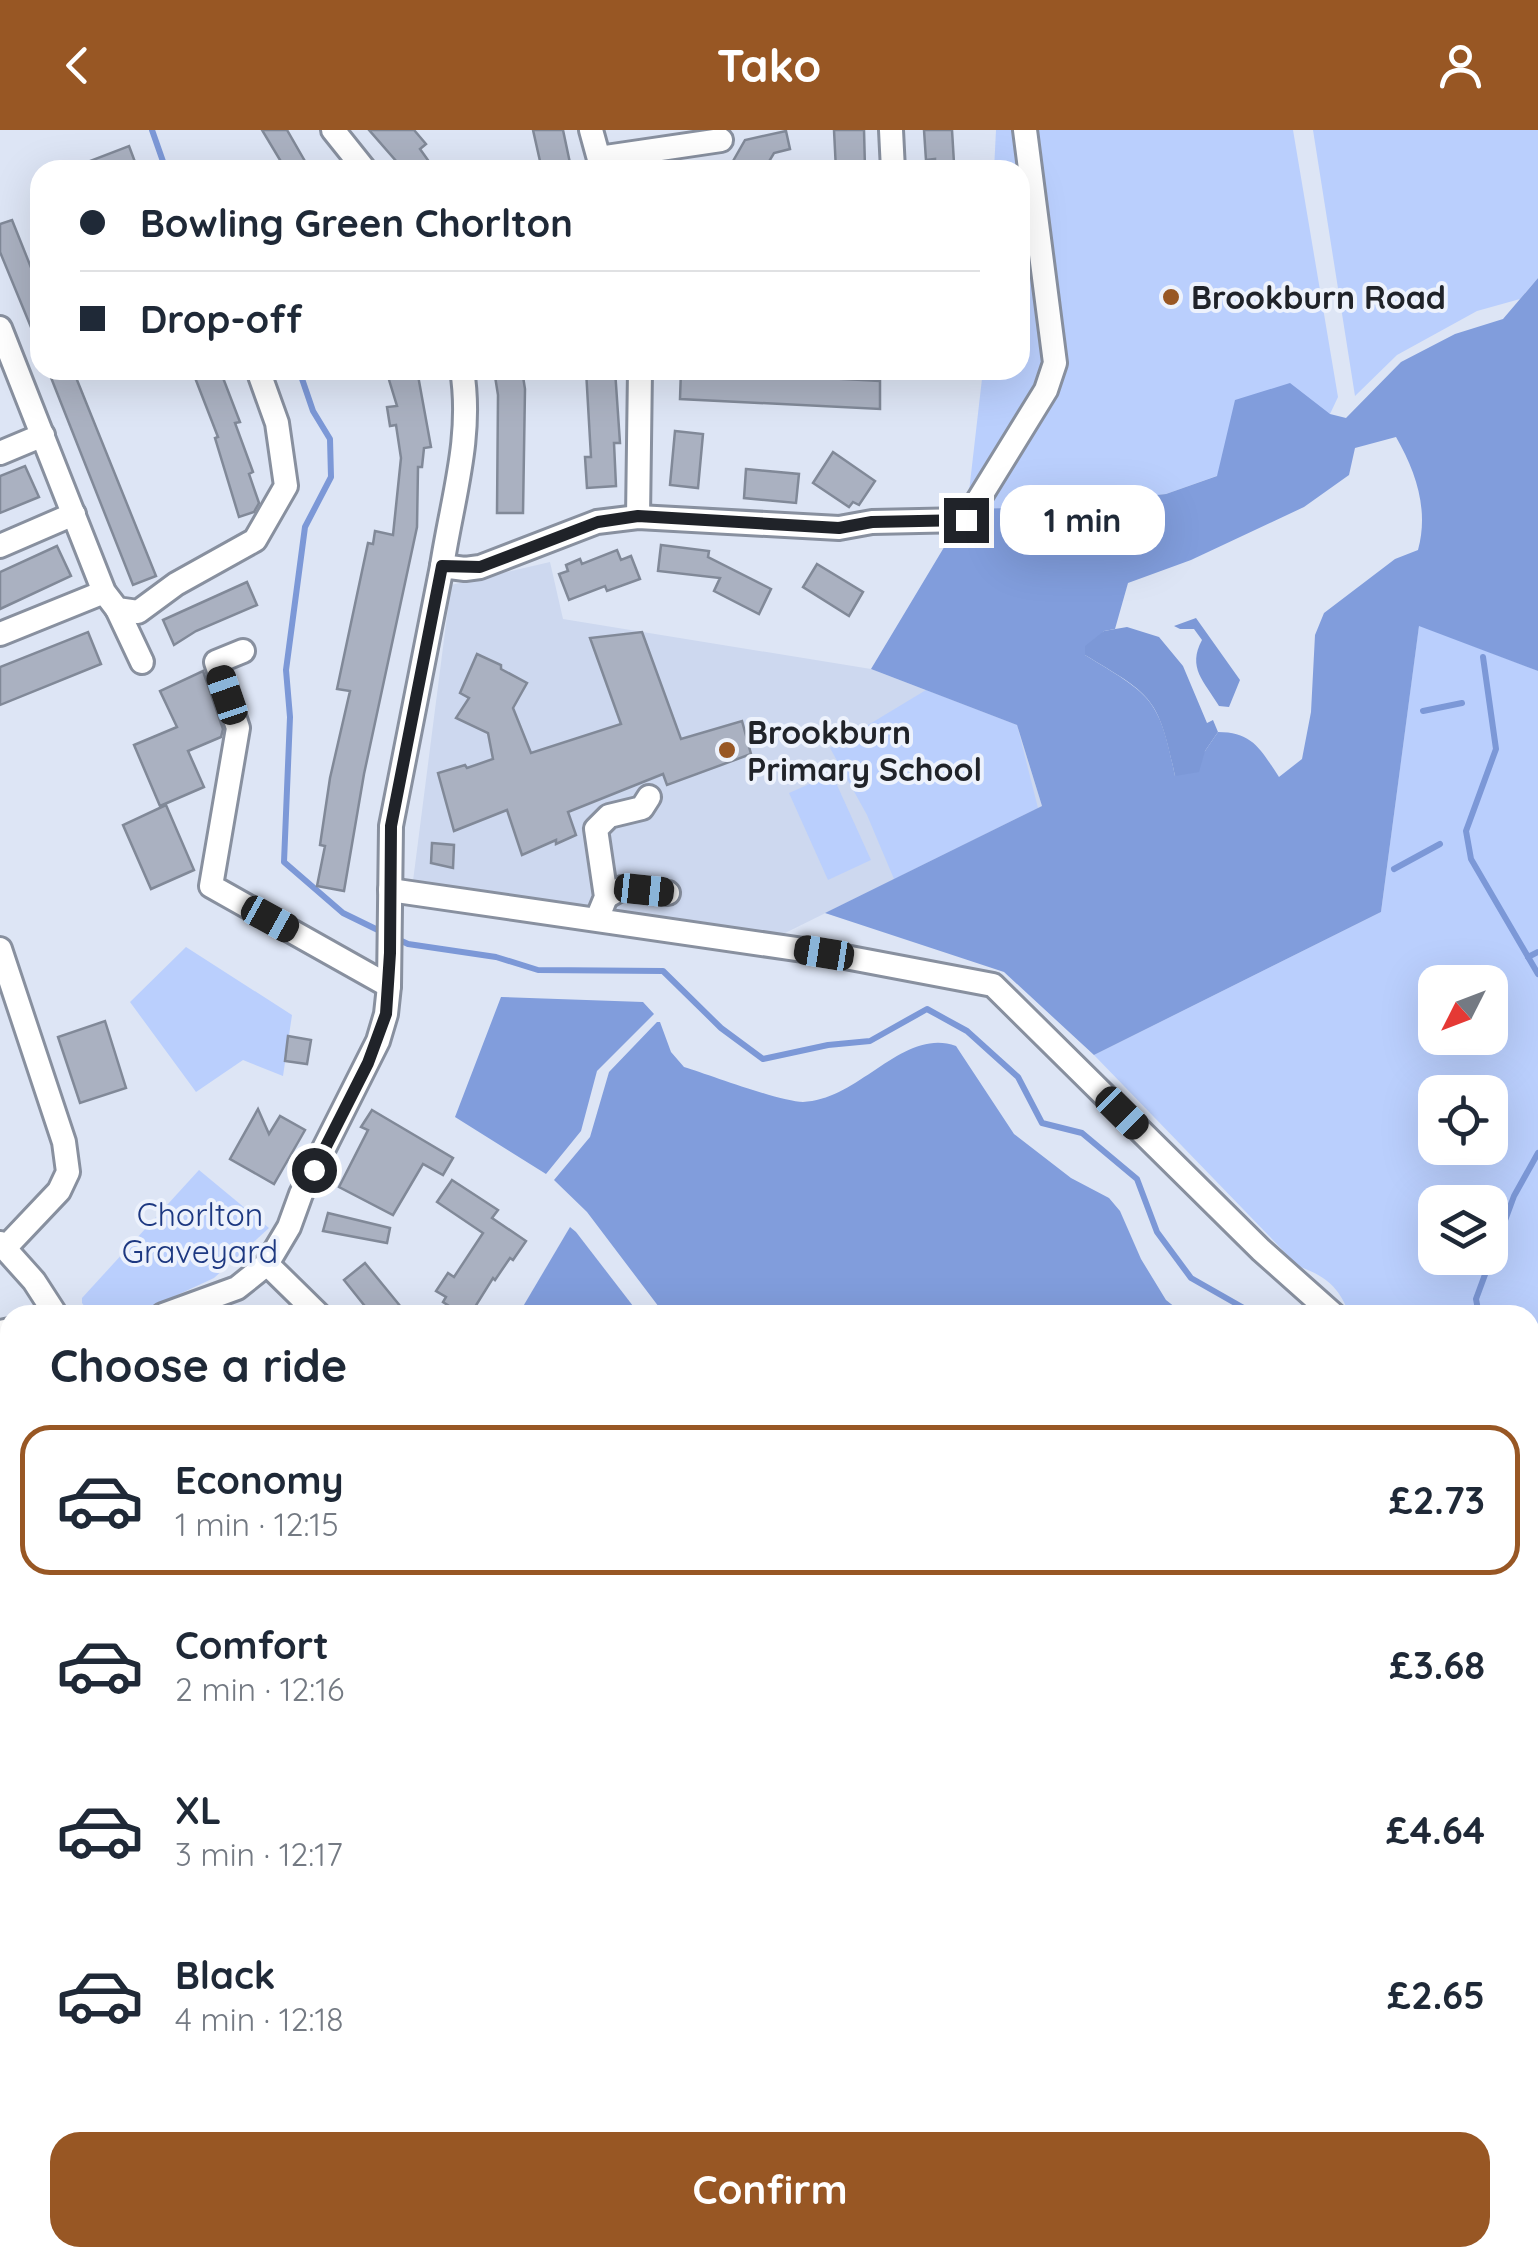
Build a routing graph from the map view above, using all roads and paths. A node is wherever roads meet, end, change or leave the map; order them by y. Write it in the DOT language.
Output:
graph roads {
  1 [pos="334,130"];
  2 [pos="592,130"];
  3 [pos="891,130"];
  4 [pos="1025,130"];
  5 [pos="721,140"];
  6 [pos="357,160"];
  7 [pos="599,160"];
  8 [pos="620,160"];
  9 [pos="892,160"];
  10 [pos="1029,160"];
  11 [pos="1030,166"];
  12 [pos="0,328"];
  13 [pos="5,357"];
  14 [pos="262,380"];
  15 [pos="464,380"];
  16 [pos="640,380"];
  17 [pos="43,435"];
  18 [pos="0,452"];
  19 [pos="74,514"];
  20 [pos="638,516"];
  21 [pos="0,546"];
  22 [pos="442,566"];
  23 [pos="110,601"];
  24 [pos="0,634"];
  25 [pos="243,651"];
  26 [pos="142,662"];
  27 [pos="648,797"];
  28 [pos="668,893"];
  29 [pos="390,899"];
  30 [pos="602,908"];
  31 [pos="0,949"];
  32 [pos="389,986"];
  33 [pos="2,1245"];
  34 [pos="267,1264"];
  35 [pos="50,1305"];
  36 [pos="190,1305"];
  37 [pos="310,1305"];
  38 [pos="1323,1305"];
  1 -- 6 [label="street"];
  2 -- 7 [label="street"];
  3 -- 9 [label="street"];
  4 -- 10 [label="street"];
  5 -- 8 [label="street"];
  11 -- 20 [label="street"];
  12 -- 13 [label="street"];
  13 -- 17 [label="street"];
  14 -- 23 [label="street"];
  15 -- 22 [label="street"];
  16 -- 20 [label="street"];
  17 -- 18 [label="street"];
  17 -- 19 [label="street"];
  19 -- 21 [label="street"];
  19 -- 23 [label="street"];
  20 -- 22 [label="street"];
  22 -- 29 [label="street"];
  23 -- 24 [label="street"];
  23 -- 26 [label="street"];
  25 -- 32 [label="street"];
  27 -- 30 [label="street"];
  28 -- 30 [label="street"];
  29 -- 30 [label="street"];
  29 -- 32 [label="street"];
  30 -- 38 [label="street"];
  31 -- 33 [label="street"];
  32 -- 34 [label="street"];
  33 -- 35 [label="street"];
  34 -- 36 [label="street"];
  34 -- 37 [label="street"];
}
